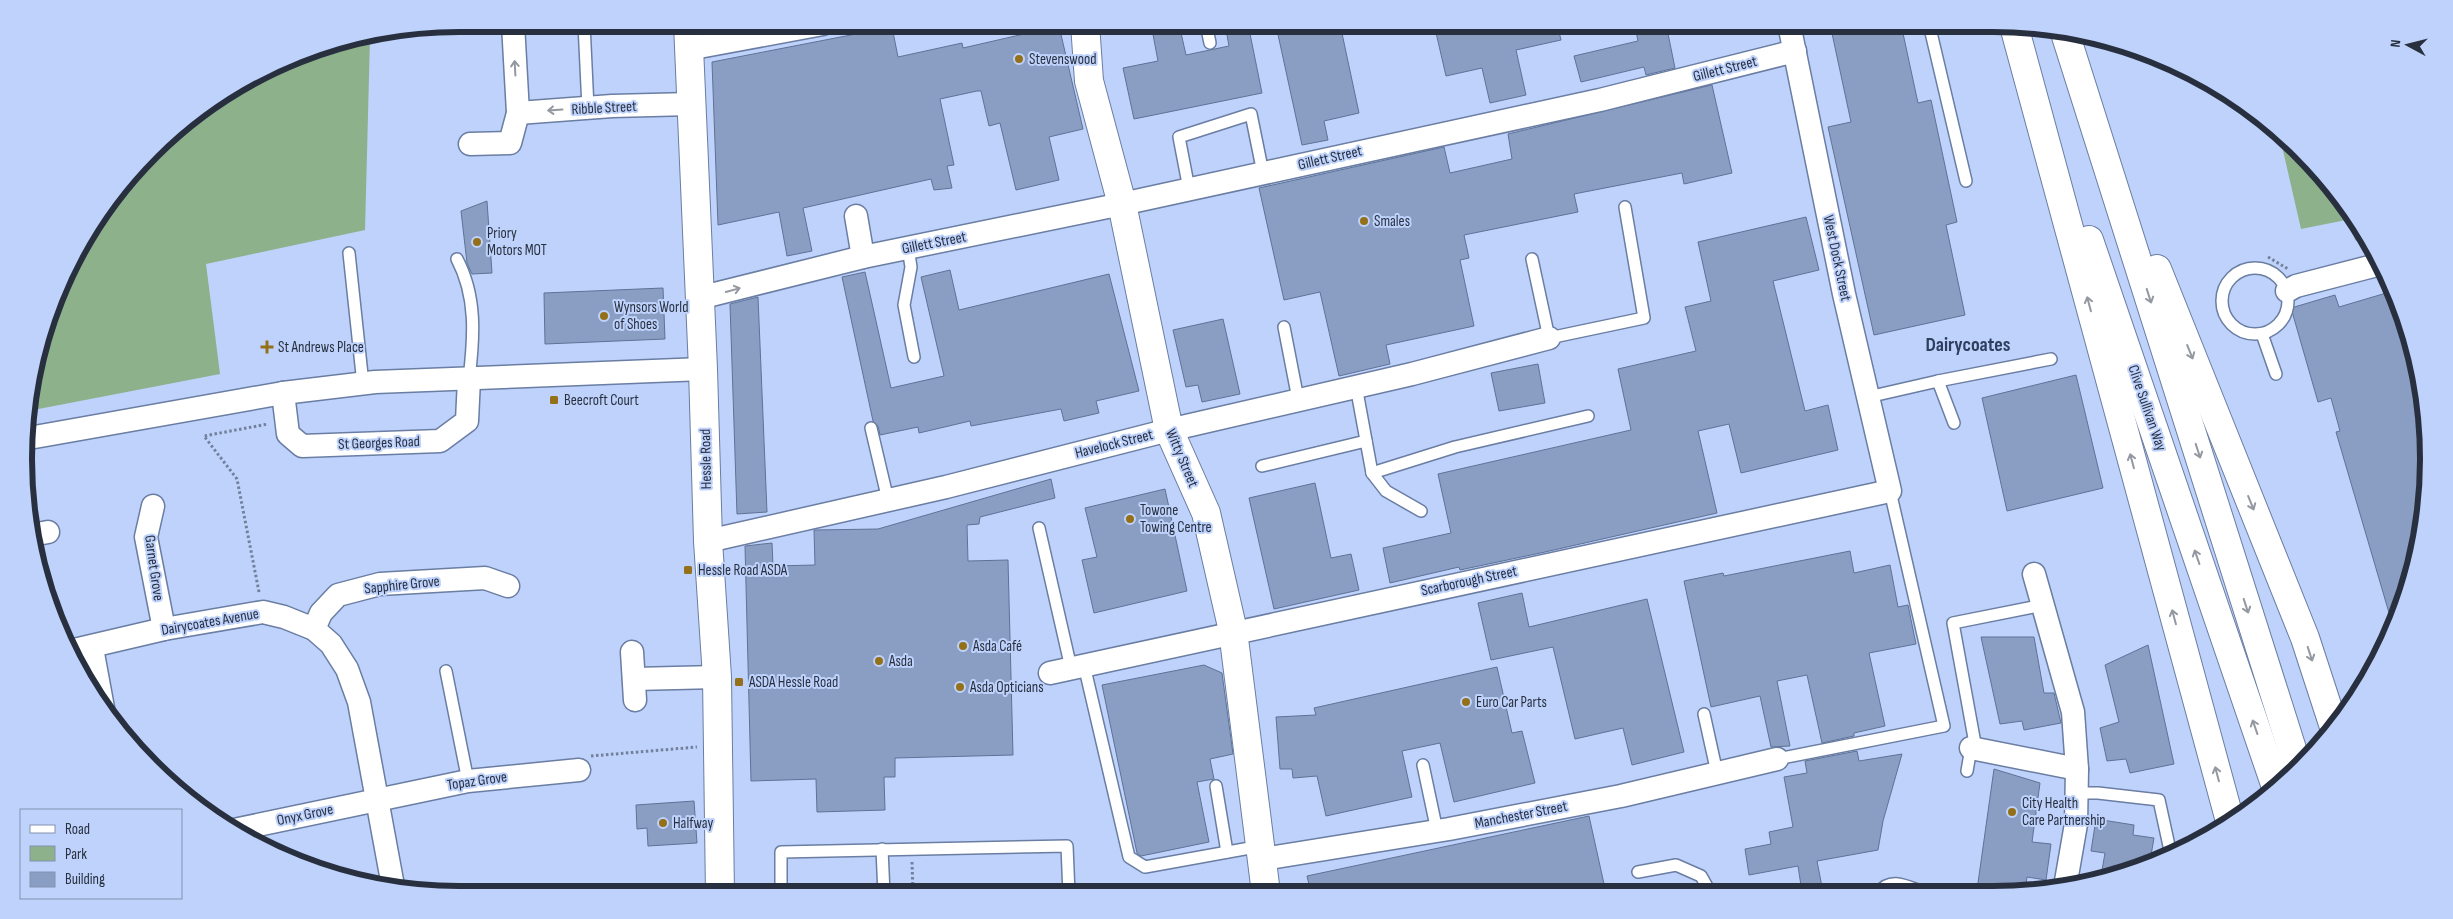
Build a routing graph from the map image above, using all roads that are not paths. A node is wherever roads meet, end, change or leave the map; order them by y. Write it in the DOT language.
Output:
graph roads {
  1 [pos="513,32"];
  2 [pos="584,32"];
  3 [pos="733,32"];
  4 [pos="1086,32"];
  5 [pos="1208,32"];
  6 [pos="1791,32"];
  7 [pos="1931,32"];
  8 [pos="2017,33"];
  9 [pos="2017,33"];
  10 [pos="688,36"];
  11 [pos="2067,39"];
  12 [pos="1210,42"];
  13 [pos="1795,51"];
  14 [pos="2075,63"];
  15 [pos="691,104"];
  16 [pos="588,108"];
  17 [pos="518,113"];
  18 [pos="470,144"];
  19 [pos="1263,173"];
  20 [pos="1966,181"];
  21 [pos="1189,189"];
  22 [pos="1122,204"];
  23 [pos="1625,207"];
  24 [pos="856,216"];
  25 [pos="908,248"];
  26 [pos="349,253"];
  27 [pos="863,258"];
  28 [pos="457,259"];
  29 [pos="1532,259"];
  30 [pos="2373,266"];
  31 [pos="2287,291"];
  32 [pos="699,298"];
  33 [pos="1284,327"];
  34 [pos="2262,334"];
  35 [pos="1550,338"];
  36 [pos="914,356"];
  37 [pos="2051,359"];
  38 [pos="703,369"];
  39 [pos="2276,374"];
  40 [pos="469,378"];
  41 [pos="1938,381"];
  42 [pos="363,384"];
  43 [pos="1356,386"];
  44 [pos="283,393"];
  45 [pos="1868,397"];
  46 [pos="1298,400"];
  47 [pos="1588,416"];
  48 [pos="1954,423"];
  49 [pos="871,428"];
  50 [pos="1169,430"];
  51 [pos="33,437"];
  52 [pos="1366,441"];
  53 [pos="1262,466"];
  54 [pos="1372,473"];
  55 [pos="1890,491"];
  56 [pos="888,500"];
  57 [pos="153,506"];
  58 [pos="1421,511"];
  59 [pos="1039,528"];
  60 [pos="708,541"];
  61 [pos="2034,574"];
  62 [pos="508,586"];
  63 [pos="2043,605"];
  64 [pos="164,629"];
  65 [pos="314,629"];
  66 [pos="1233,631"];
  67 [pos="81,649"];
  68 [pos="632,652"];
  69 [pos="1068,669"];
  70 [pos="446,671"];
  71 [pos="90,673"];
  72 [pos="717,677"];
  73 [pos="1704,714"];
  74 [pos="2332,720"];
  75 [pos="1974,749"];
  76 [pos="1777,759"];
  77 [pos="2296,760"];
  78 [pos="1423,764"];
  79 [pos="2077,769"];
  80 [pos="579,770"];
  81 [pos="1968,771"];
  82 [pos="1717,773"];
  83 [pos="468,781"];
  84 [pos="2273,782"];
  85 [pos="1216,786"];
  86 [pos="2077,793"];
  87 [pos="376,800"];
  88 [pos="2229,816"];
  89 [pos="244,828"];
  90 [pos="1436,831"];
  91 [pos="2169,848"];
  92 [pos="882,849"];
  93 [pos="1227,852"];
  94 [pos="1262,852"];
  95 [pos="1638,872"];
  96 [pos="2066,880"];
  97 [pos="392,881"];
  98 [pos="720,886"];
  99 [pos="781,886"];
  100 [pos="884,886"];
  101 [pos="1069,886"];
  102 [pos="1265,886"];
  103 [pos="1707,886"];
  104 [pos="1883,886"];
  105 [pos="1902,886"];
  17 -- 1 [label="street, one-way"];
  2 -- 16 [label="lane"];
  3 -- 10 [label="street"];
  4 -- 22 [label="main road, Witty Street"];
  5 -- 12 [label="lane"];
  6 -- 13 [label="street, West Dock Street"];
  7 -- 20 [label="lane"];
  84 -- 8 [label="main road, Clive Sullivan Way, one-way"];
  88 -- 9 [label="main road, one-way"];
  10 -- 15 [label="main road, Hessle Road"];
  11 -- 14 [label="main road"];
  13 -- 19 [label="street, Gillett Street"];
  13 -- 45 [label="street, West Dock Street"];
  14 -- 74 [label="main road, one-way"];
  14 -- 77 [label="main road, one-way"];
  15 -- 16 [label="street, Ribble Street"];
  15 -- 32 [label="main road, Hessle Road"];
  16 -- 17 [label="street, Ribble Street, one-way"];
  17 -- 18 [label="street"];
  19 -- 21 [label="street, Gillett Street"];
  19 -- 21 [label="lane"];
  21 -- 22 [label="street, Gillett Street"];
  22 -- 25 [label="street, Gillett Street"];
  22 -- 50 [label="main road, Witty Street"];
  23 -- 35 [label="lane"];
  24 -- 27 [label="street"];
  25 -- 27 [label="street, Gillett Street"];
  25 -- 36 [label="lane"];
  26 -- 42 [label="lane"];
  32 -- 27 [label="street, Gillett Street, one-way"];
  28 -- 40 [label="lane"];
  29 -- 35 [label="lane"];
  30 -- 31 [label="street"];
  31 -- 34 [label="lane"];
  31 -- 34 [label="lane"];
  32 -- 38 [label="main road, Hessle Road"];
  33 -- 46 [label="lane"];
  34 -- 39 [label="lane"];
  35 -- 43 [label="street, Havelock Street"];
  37 -- 41 [label="lane"];
  38 -- 40 [label="street"];
  38 -- 60 [label="main road, Hessle Road"];
  40 -- 42 [label="street"];
  40 -- 44 [label="street, St Georges Road"];
  41 -- 45 [label="lane"];
  41 -- 48 [label="lane"];
  42 -- 44 [label="street"];
  43 -- 46 [label="street, Havelock Street"];
  43 -- 52 [label="lane"];
  44 -- 51 [label="street"];
  45 -- 55 [label="street, West Dock Street"];
  46 -- 50 [label="street, Havelock Street"];
  47 -- 54 [label="lane"];
  49 -- 56 [label="lane"];
  50 -- 56 [label="street, Havelock Street"];
  50 -- 66 [label="main road, Witty Street"];
  52 -- 53 [label="lane"];
  52 -- 54 [label="lane"];
  54 -- 58 [label="lane"];
  55 -- 66 [label="street, Scarborough Street"];
  55 -- 76 [label="lane"];
  56 -- 60 [label="street, Havelock Street"];
  57 -- 64 [label="street, Garnet Grove"];
  59 -- 69 [label="lane"];
  60 -- 72 [label="main road, Hessle Road"];
  61 -- 63 [label="street"];
  62 -- 65 [label="street, Sapphire Grove"];
  63 -- 75 [label="lane"];
  63 -- 79 [label="street"];
  64 -- 65 [label="street, Dairycoates Avenue"];
  64 -- 67 [label="street, Dairycoates Avenue"];
  65 -- 87 [label="street, Dairycoates Avenue"];
  66 -- 69 [label="street, Scarborough Street"];
  66 -- 94 [label="main road, Witty Street"];
  67 -- 71 [label="street"];
  68 -- 72 [label="street"];
  69 -- 93 [label="lane"];
  70 -- 83 [label="lane"];
  72 -- 98 [label="main road, Hessle Road"];
  73 -- 82 [label="lane"];
  75 -- 79 [label="street"];
  75 -- 81 [label="lane"];
  76 -- 82 [label="street, Manchester Street"];
  78 -- 90 [label="lane"];
  79 -- 86 [label="street"];
  80 -- 83 [label="street, Topaz Grove"];
  82 -- 90 [label="street, Manchester Street"];
  83 -- 87 [label="street, Topaz Grove"];
  85 -- 93 [label="lane"];
  86 -- 91 [label="lane"];
  86 -- 96 [label="street"];
  87 -- 89 [label="street, Onyx Grove"];
  87 -- 97 [label="street, Dairycoates Avenue"];
  90 -- 94 [label="street, Manchester Street"];
  92 -- 99 [label="lane"];
  92 -- 100 [label="lane"];
  92 -- 101 [label="lane"];
  93 -- 94 [label="lane"];
  94 -- 102 [label="main road, Witty Street"];
  95 -- 103 [label="lane"];
  104 -- 105 [label="lane"];
}
